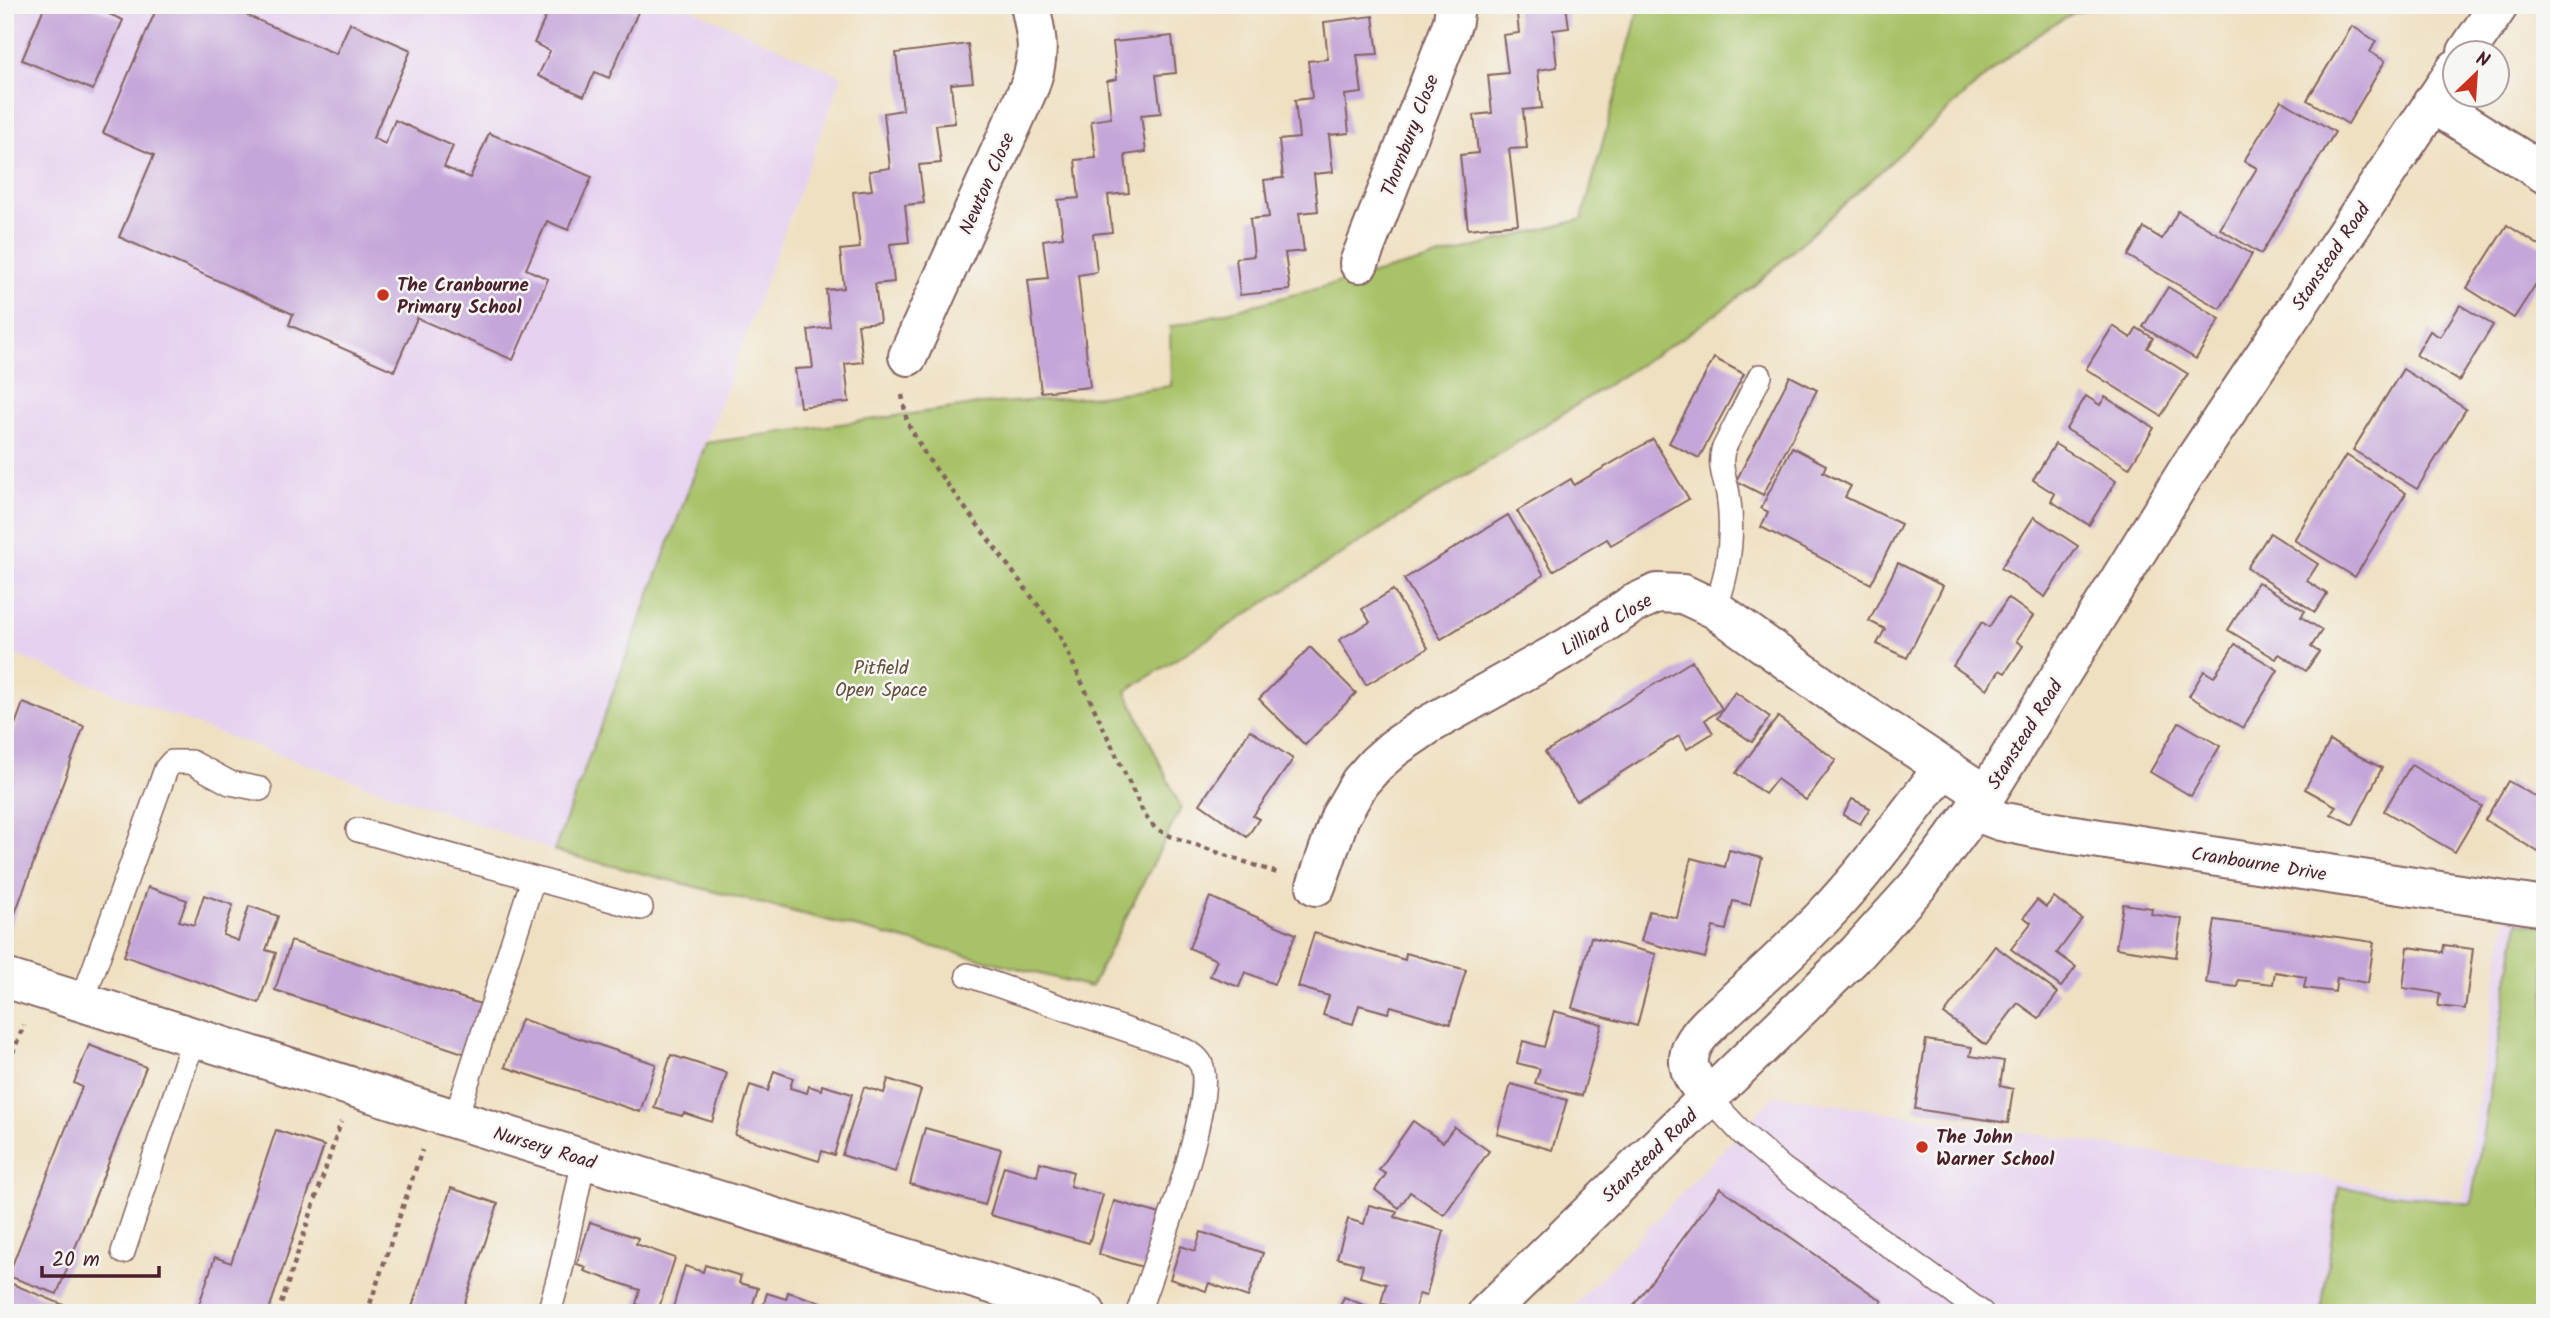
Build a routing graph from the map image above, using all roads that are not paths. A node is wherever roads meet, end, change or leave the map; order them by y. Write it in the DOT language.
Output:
graph roads {
  1 [pos="1030,5"];
  2 [pos="1455,5"];
  3 [pos="2499,5"];
  4 [pos="2477,38"];
  5 [pos="2442,88"];
  6 [pos="2432,103"];
  7 [pos="2545,174"];
  8 [pos="1359,263"];
  9 [pos="908,356"];
  10 [pos="1760,376"];
  11 [pos="1714,609"];
  12 [pos="1943,768"];
  13 [pos="260,789"];
  14 [pos="1980,803"];
  15 [pos="358,830"];
  16 [pos="533,879"];
  17 [pos="1316,886"];
  18 [pos="2545,907"];
  19 [pos="640,908"];
  20 [pos="968,975"];
  21 [pos="22,983"];
  22 [pos="82,1002"];
  23 [pos="194,1037"];
  24 [pos="1708,1097"];
  25 [pos="445,1116"];
  26 [pos="584,1159"];
  27 [pos="123,1252"];
  28 [pos="549,1313"];
  29 [pos="1086,1313"];
  30 [pos="1138,1313"];
  31 [pos="1487,1313"];
  32 [pos="1982,1313"];
  1 -- 9 [label="street, Newton Close"];
  2 -- 8 [label="street, Thornbury Close"];
  3 -- 4 [label="street"];
  5 -- 6 [label="street, Stanstead Road"];
  6 -- 7 [label="street"];
  6 -- 14 [label="street, Stanstead Road"];
  10 -- 11 [label="lane"];
  11 -- 12 [label="street, Lilliard Close"];
  11 -- 17 [label="street, Lilliard Close"];
  12 -- 14 [label="street, Lilliard Close"];
  12 -- 24 [label="street"];
  13 -- 22 [label="lane"];
  14 -- 18 [label="street, Cranbourne Drive"];
  14 -- 24 [label="street, Stanstead Road"];
  15 -- 16 [label="lane"];
  16 -- 19 [label="lane"];
  16 -- 25 [label="lane"];
  20 -- 30 [label="lane"];
  21 -- 22 [label="street, Nursery Road"];
  22 -- 23 [label="street, Nursery Road"];
  23 -- 25 [label="street, Nursery Road"];
  23 -- 27 [label="lane"];
  24 -- 31 [label="street, Stanstead Road"];
  24 -- 32 [label="lane"];
  25 -- 26 [label="street, Nursery Road"];
  26 -- 28 [label="lane"];
  26 -- 29 [label="street, Nursery Road"];
}
